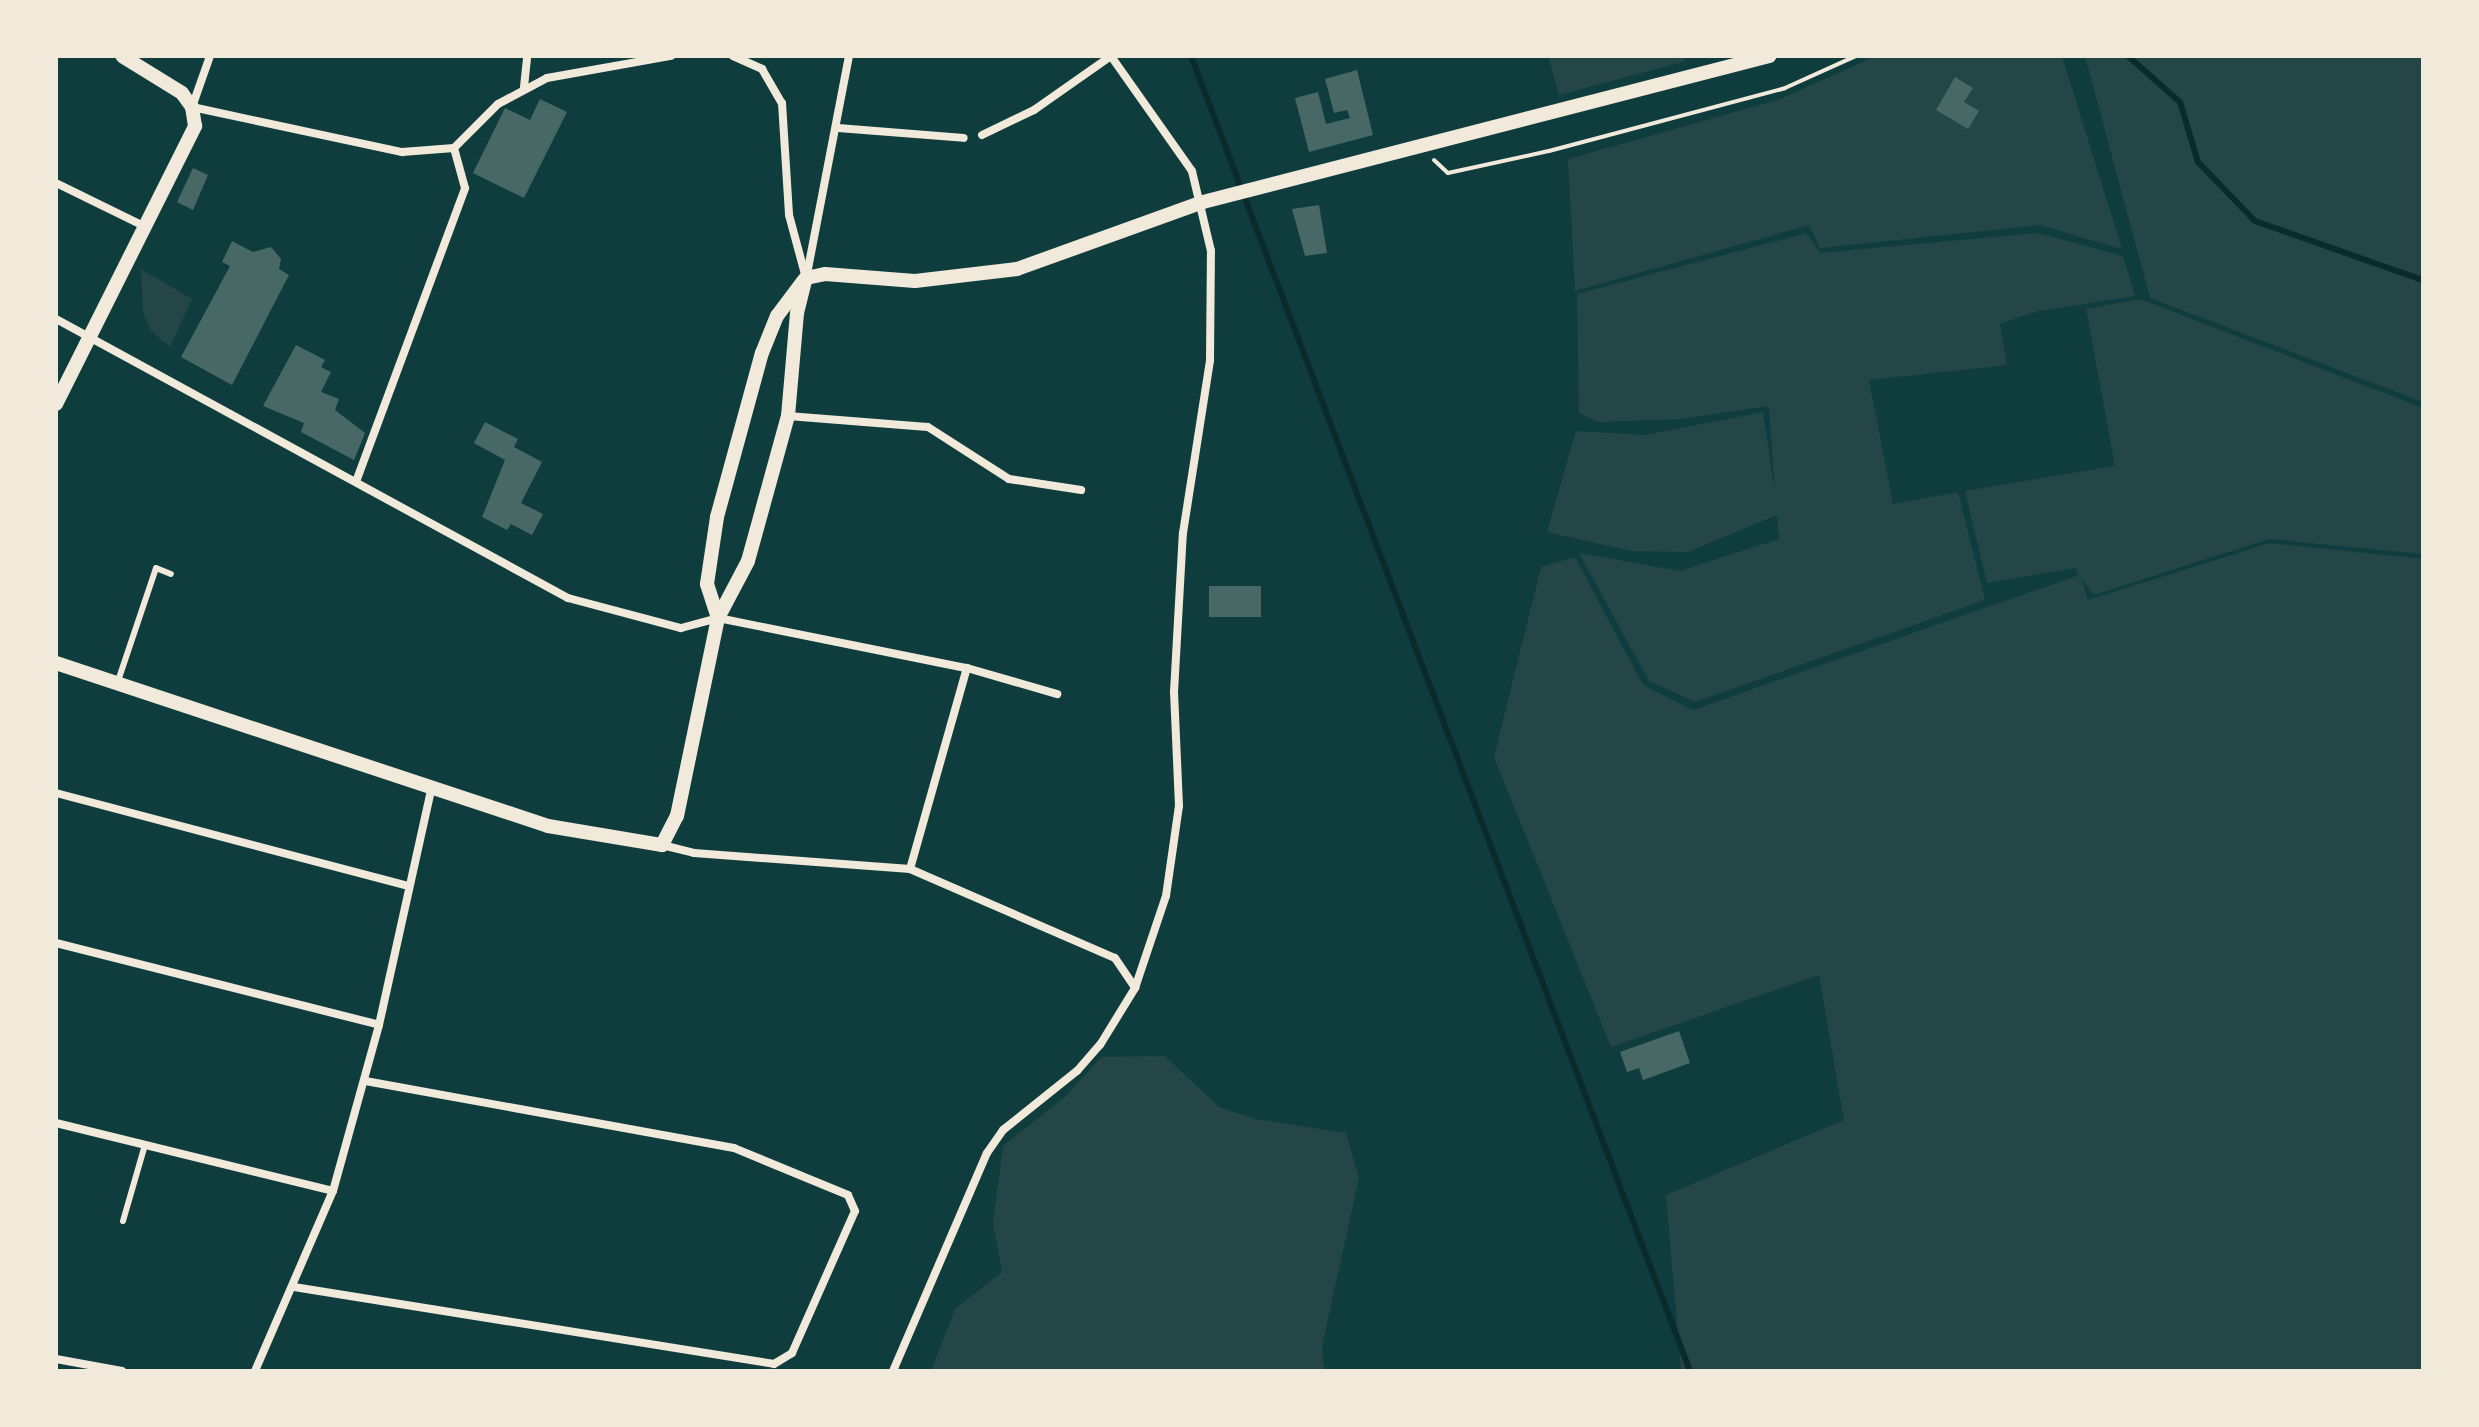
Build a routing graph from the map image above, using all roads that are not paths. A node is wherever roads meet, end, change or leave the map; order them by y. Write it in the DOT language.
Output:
graph roads {
  1 [pos="122,56"];
  2 [pos="210,56"];
  3 [pos="527,56"];
  4 [pos="671,56"];
  5 [pos="733,56"];
  6 [pos="849,56"];
  7 [pos="1111,56"];
  8 [pos="1769,56"];
  9 [pos="524,87"];
  10 [pos="192,107"];
  11 [pos="838,128"];
  12 [pos="982,135"];
  13 [pos="964,138"];
  14 [pos="454,148"];
  15 [pos="56,183"];
  16 [pos="1203,202"];
  17 [pos="146,227"];
  18 [pos="806,278"];
  19 [pos="56,319"];
  20 [pos="92,339"];
  21 [pos="56,404"];
  22 [pos="788,416"];
  23 [pos="357,479"];
  24 [pos="1081,490"];
  25 [pos="171,574"];
  26 [pos="718,618"];
  27 [pos="56,663"];
  28 [pos="967,668"];
  29 [pos="117,684"];
  30 [pos="1057,694"];
  31 [pos="431,791"];
  32 [pos="56,793"];
  33 [pos="662,845"];
  34 [pos="910,869"];
  35 [pos="409,886"];
  36 [pos="56,943"];
  37 [pos="1135,988"];
  38 [pos="379,1025"];
  39 [pos="364,1081"];
  40 [pos="56,1123"];
  41 [pos="145,1145"];
  42 [pos="333,1191"];
  43 [pos="123,1221"];
  44 [pos="294,1287"];
  45 [pos="56,1359"];
  46 [pos="122,1371"];
  47 [pos="255,1371"];
  48 [pos="893,1371"];
  1 -- 10 [label="street"];
  2 -- 10 [label="street"];
  3 -- 9 [label="street"];
  4 -- 9 [label="street"];
  5 -- 18 [label="street"];
  6 -- 11 [label="street"];
  7 -- 12 [label="street"];
  7 -- 16 [label="street"];
  8 -- 16 [label="street"];
  9 -- 14 [label="street"];
  10 -- 14 [label="street"];
  10 -- 17 [label="street"];
  11 -- 13 [label="street"];
  11 -- 18 [label="street"];
  14 -- 23 [label="street"];
  15 -- 17 [label="street"];
  16 -- 18 [label="street"];
  16 -- 37 [label="street"];
  17 -- 20 [label="street"];
  18 -- 22 [label="street"];
  18 -- 26 [label="street"];
  19 -- 20 [label="street"];
  20 -- 21 [label="street"];
  20 -- 23 [label="street"];
  22 -- 24 [label="street"];
  22 -- 26 [label="street"];
  23 -- 26 [label="street"];
  25 -- 29 [label="lane"];
  26 -- 28 [label="street"];
  26 -- 33 [label="street"];
  27 -- 29 [label="street"];
  28 -- 30 [label="street"];
  28 -- 34 [label="street"];
  29 -- 31 [label="street"];
  31 -- 33 [label="street"];
  31 -- 35 [label="street"];
  32 -- 35 [label="street"];
  33 -- 34 [label="street"];
  34 -- 37 [label="street"];
  35 -- 38 [label="street"];
  36 -- 38 [label="street"];
  37 -- 48 [label="street"];
  38 -- 39 [label="street"];
  39 -- 42 [label="street"];
  39 -- 44 [label="street"];
  40 -- 41 [label="street"];
  41 -- 42 [label="street"];
  41 -- 43 [label="lane"];
  42 -- 44 [label="street"];
  44 -- 47 [label="street"];
  45 -- 46 [label="street"];
}
